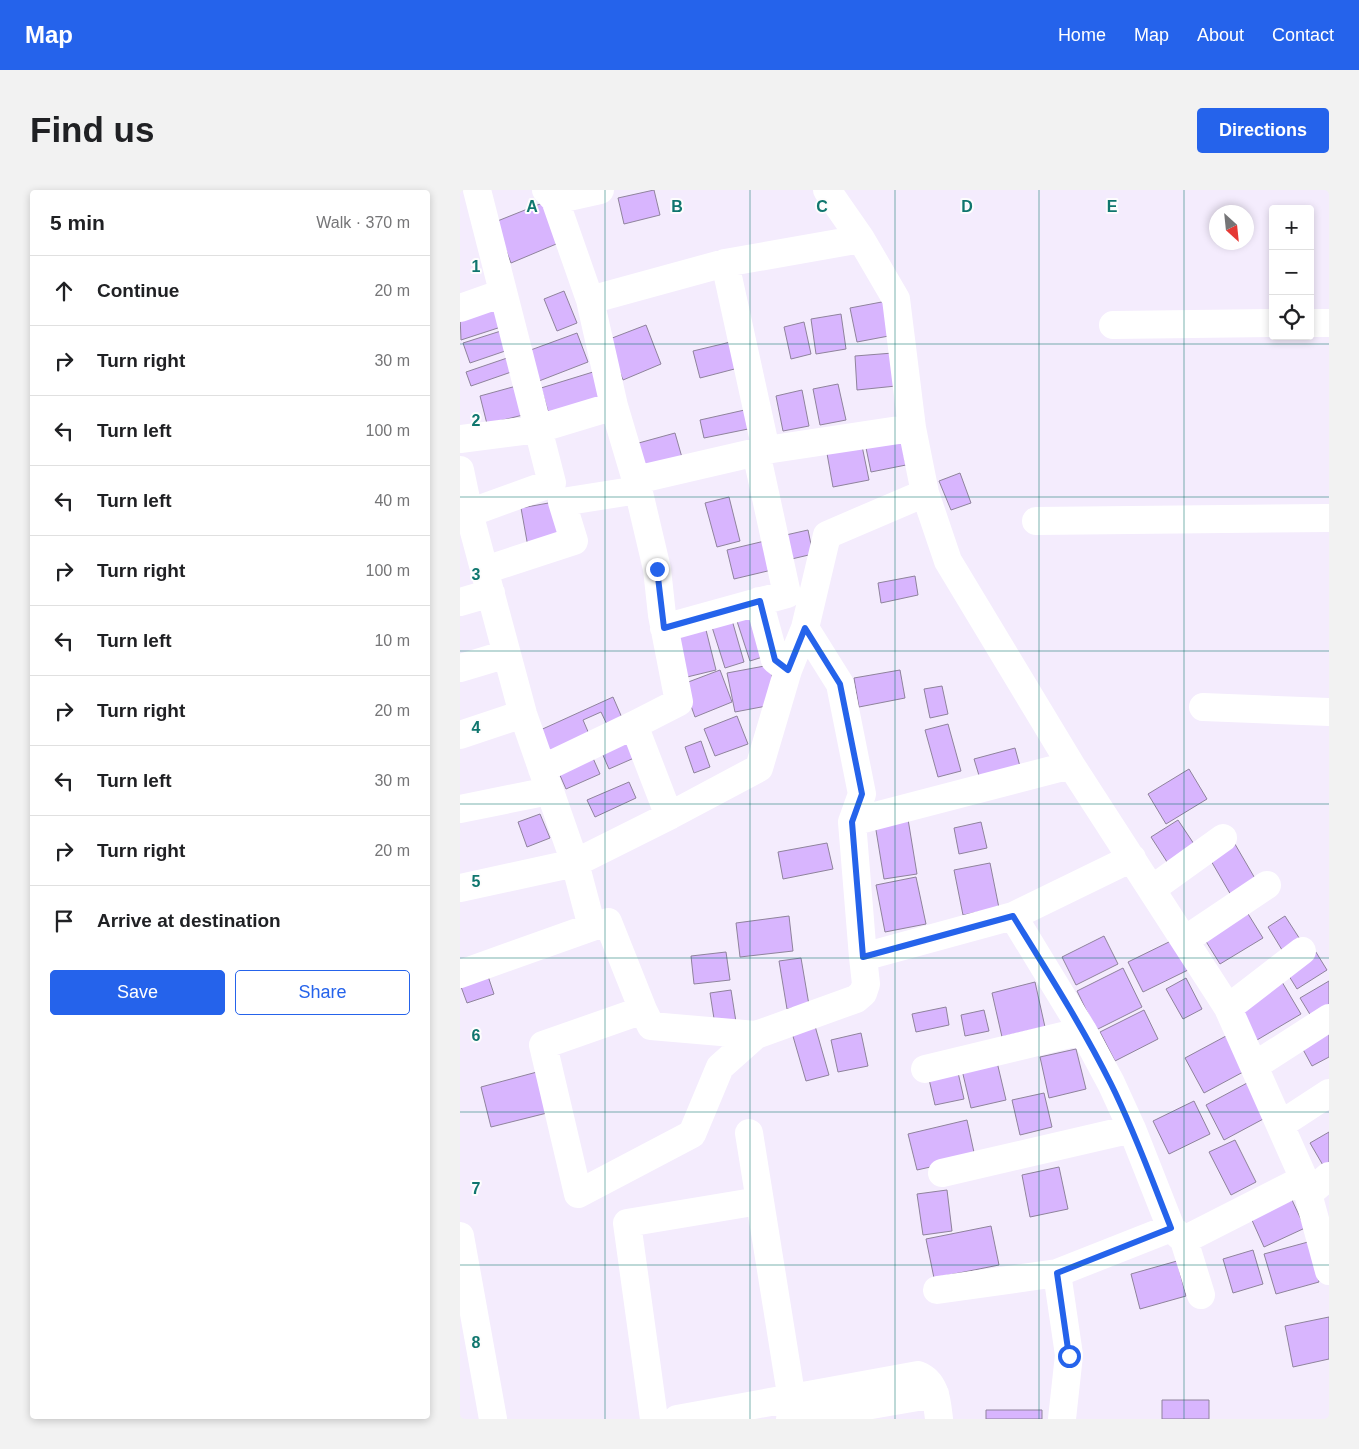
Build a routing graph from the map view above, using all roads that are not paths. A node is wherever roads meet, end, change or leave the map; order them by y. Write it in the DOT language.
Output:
graph roads {
  1 [pos="466,190"];
  2 [pos="477,190"];
  3 [pos="600,190"];
  4 [pos="827,190"];
  5 [pos="460,192"];
  6 [pos="550,195"];
  7 [pos="860,239"];
  8 [pos="725,263"];
  9 [pos="503,293"];
  10 [pos="590,300"];
  11 [pos="460,308"];
  12 [pos="1269,323"];
  13 [pos="1314,323"];
  14 [pos="1329,323"];
  15 [pos="1114,325"];
  16 [pos="614,406"];
  17 [pos="538,428"];
  18 [pos="912,428"];
  19 [pos="460,439"];
  20 [pos="761,451"];
  21 [pos="460,470"];
  22 [pos="637,485"];
  23 [pos="925,493"];
  24 [pos="469,513"];
  25 [pos="1329,518"];
  26 [pos="1036,521"];
  27 [pos="488,582"];
  28 [pos="760,601"];
  29 [pos="460,602"];
  30 [pos="664,628"];
  31 [pos="805,628"];
  32 [pos="507,654"];
  33 [pos="460,668"];
  34 [pos="788,670"];
  35 [pos="1203,707"];
  36 [pos="1329,712"];
  37 [pos="524,714"];
  38 [pos="634,725"];
  39 [pos="460,735"];
  40 [pos="1071,765"];
  41 [pos="546,780"];
  42 [pos="460,809"];
  43 [pos="669,816"];
  44 [pos="852,822"];
  45 [pos="1223,838"];
  46 [pos="1132,858"];
  47 [pos="576,863"];
  48 [pos="1267,885"];
  49 [pos="460,888"];
  50 [pos="1152,889"];
  51 [pos="1013,916"];
  52 [pos="592,928"];
  53 [pos="1184,940"];
  54 [pos="1302,951"];
  55 [pos="863,957"];
  56 [pos="460,974"];
  57 [pos="1228,1008"];
  58 [pos="643,1010"];
  59 [pos="1329,1018"];
  60 [pos="1082,1031"];
  61 [pos="756,1035"];
  62 [pos="1254,1066"];
  63 [pos="925,1068"];
  64 [pos="1329,1093"];
  65 [pos="1280,1125"];
  66 [pos="1132,1129"];
  67 [pos="749,1133"];
  68 [pos="942,1173"];
  69 [pos="1314,1183"];
  70 [pos="759,1201"];
  71 [pos="1177,1234"];
  72 [pos="460,1236"];
  73 [pos="1327,1252"];
  74 [pos="1057,1273"];
  75 [pos="937,1290"];
  76 [pos="1202,1295"];
  77 [pos="931,1396"];
  78 [pos="793,1414"];
  79 [pos="493,1419"];
  80 [pos="654,1419"];
  81 [pos="678,1419"];
  82 [pos="1062,1419"];
  1 -- 5 [label="street"];
  2 -- 9 [label="street"];
  3 -- 6 [label="street"];
  4 -- 7 [label="street"];
  6 -- 10 [label="street"];
  7 -- 8 [label="street"];
  7 -- 18 [label="street"];
  8 -- 10 [label="street"];
  8 -- 20 [label="street"];
  9 -- 11 [label="street"];
  9 -- 17 [label="street"];
  10 -- 16 [label="street"];
  12 -- 15 [label="street"];
  13 -- 14 [label="street"];
  16 -- 17 [label="street"];
  16 -- 22 [label="street"];
  17 -- 19 [label="street"];
  17 -- 24 [label="street"];
  18 -- 20 [label="street"];
  18 -- 23 [label="street"];
  20 -- 22 [label="street"];
  20 -- 28 [label="street"];
  21 -- 24 [label="street"];
  22 -- 27 [label="street"];
  22 -- 30 [label="street"];
  23 -- 31 [label="street"];
  23 -- 40 [label="street"];
  24 -- 27 [label="street"];
  25 -- 26 [label="street"];
  27 -- 29 [label="street"];
  27 -- 32 [label="street"];
  28 -- 30 [label="street"];
  28 -- 34 [label="street"];
  30 -- 38 [label="street"];
  31 -- 34 [label="street"];
  31 -- 44 [label="street"];
  32 -- 33 [label="street"];
  32 -- 37 [label="street"];
  34 -- 43 [label="street"];
  35 -- 36 [label="street"];
  37 -- 39 [label="street"];
  37 -- 41 [label="street"];
  38 -- 41 [label="street"];
  38 -- 43 [label="street"];
  40 -- 44 [label="street"];
  40 -- 46 [label="street"];
  41 -- 42 [label="street"];
  41 -- 47 [label="street"];
  43 -- 47 [label="street"];
  44 -- 55 [label="street"];
  45 -- 50 [label="street"];
  46 -- 50 [label="street"];
  46 -- 51 [label="street"];
  47 -- 49 [label="street"];
  47 -- 52 [label="street"];
  48 -- 53 [label="street"];
  50 -- 53 [label="street"];
  51 -- 55 [label="street"];
  51 -- 60 [label="street"];
  52 -- 56 [label="street"];
  52 -- 58 [label="street"];
  53 -- 57 [label="street"];
  54 -- 57 [label="street"];
  55 -- 61 [label="street"];
  57 -- 62 [label="street"];
  58 -- 61 [label="street"];
  58 -- 61 [label="street"];
  59 -- 62 [label="street"];
  60 -- 63 [label="street"];
  60 -- 66 [label="street"];
  62 -- 65 [label="street"];
  64 -- 65 [label="street"];
  65 -- 69 [label="street"];
  66 -- 68 [label="street"];
  66 -- 71 [label="street"];
  67 -- 70 [label="street"];
  69 -- 71 [label="street"];
  69 -- 73 [label="street"];
  70 -- 78 [label="street"];
  70 -- 80 [label="street"];
  71 -- 74 [label="street"];
  71 -- 76 [label="street"];
  72 -- 79 [label="street"];
  74 -- 75 [label="street"];
  74 -- 82 [label="street"];
  77 -- 78 [label="street"];
  78 -- 81 [label="street"];
}
